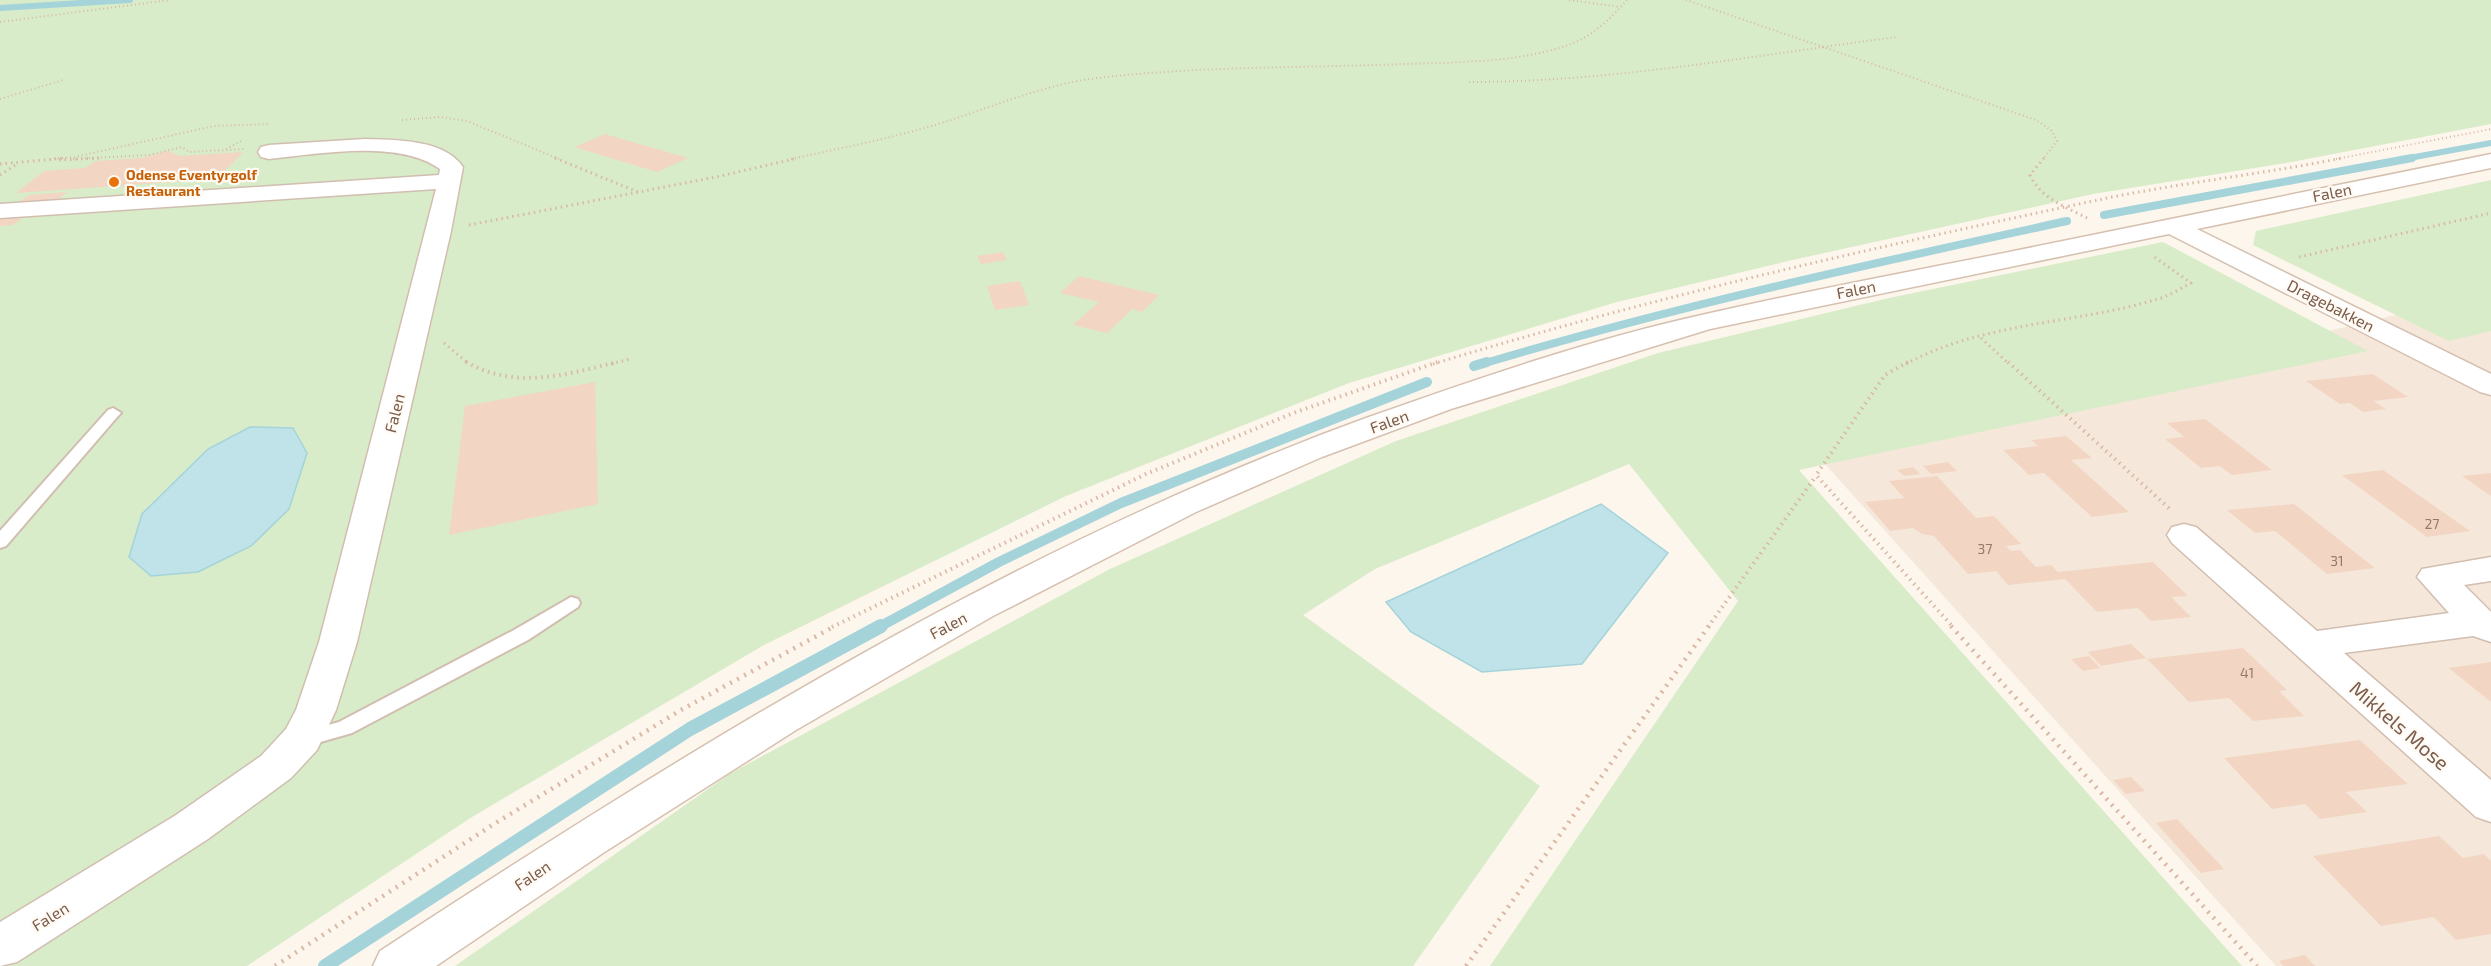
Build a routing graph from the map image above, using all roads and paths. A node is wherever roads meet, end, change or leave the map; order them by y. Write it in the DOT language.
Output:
graph roads {
  1 [pos="170,0"];
  2 [pos="1569,0"];
  3 [pos="1627,0"];
  4 [pos="1686,0"];
  5 [pos="1621,7"];
  6 [pos="0,22"];
  7 [pos="1897,37"];
  8 [pos="1825,48"];
  9 [pos="63,80"];
  10 [pos="1469,82"];
  11 [pos="0,99"];
  12 [pos="268,152"];
  13 [pos="53,159"];
  14 [pos="2491,160"];
  15 [pos="17,164"];
  16 [pos="0,175"];
  17 [pos="451,181"];
  18 [pos="0,211"];
  19 [pos="2491,213"];
  20 [pos="2170,225"];
  21 [pos="439,231"];
  22 [pos="2119,235"];
  23 [pos="2255,267"];
  24 [pos="440,336"];
  25 [pos="1980,337"];
  26 [pos="630,359"];
  27 [pos="2491,386"];
  28 [pos="112,413"];
  29 [pos="1816,475"];
  30 [pos="2184,536"];
  31 [pos="0,542"];
  32 [pos="2491,569"];
  33 [pos="571,603"];
  34 [pos="2485,625"];
  35 [pos="2308,645"];
  36 [pos="302,739"];
  37 [pos="2491,805"];
  38 [pos="0,947"];
  39 [pos="397,966"];
  40 [pos="1466,966"];
  41 [pos="2256,966"];
  1 -- 6 [label="path"];
  2 -- 5 [label="path"];
  3 -- 5 [label="path"];
  4 -- 8 [label="path"];
  5 -- 21 [label="path"];
  7 -- 8 [label="path"];
  8 -- 10 [label="path"];
  8 -- 22 [label="path"];
  9 -- 11 [label="path"];
  12 -- 13 [label="path"];
  12 -- 17 [label="street"];
  14 -- 20 [label="street, Falen"];
  15 -- 16 [label="path"];
  17 -- 18 [label="street"];
  17 -- 21 [label="street, Falen"];
  19 -- 23 [label="path"];
  20 -- 22 [label="street, Falen"];
  20 -- 23 [label="street, Dragebakken"];
  21 -- 36 [label="street, Falen"];
  22 -- 25 [label="path"];
  22 -- 39 [label="street, Falen"];
  23 -- 27 [label="street, Dragebakken"];
  24 -- 26 [label="path"];
  25 -- 29 [label="path"];
  25 -- 30 [label="path"];
  28 -- 31 [label="lane"];
  29 -- 40 [label="path"];
  29 -- 41 [label="path"];
  30 -- 35 [label="street, Mikkels Mose"];
  32 -- 34 [label="street"];
  33 -- 36 [label="lane"];
  34 -- 35 [label="street"];
  35 -- 37 [label="street, Mikkels Mose"];
  36 -- 38 [label="street, Falen"];
}
